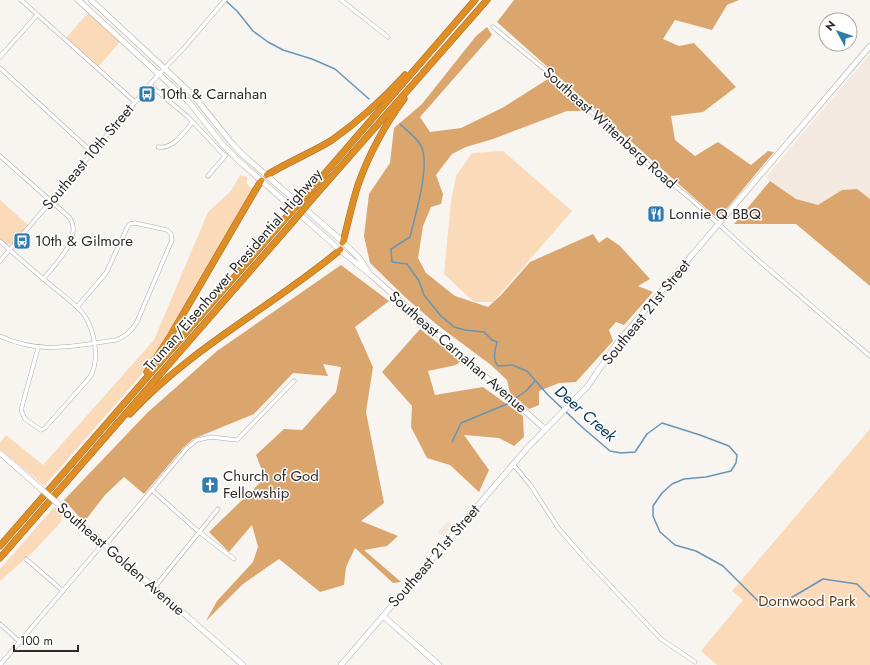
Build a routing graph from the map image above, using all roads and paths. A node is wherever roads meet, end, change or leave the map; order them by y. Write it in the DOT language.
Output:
graph roads {
  1 [pos="21,0"];
  2 [pos="78,0"];
  3 [pos="91,0"];
  4 [pos="225,0"];
  5 [pos="341,0"];
  6 [pos="475,0"];
  7 [pos="487,0"];
  8 [pos="37,15"];
  9 [pos="493,27"];
  10 [pos="388,37"];
  11 [pos="436,46"];
  12 [pos="870,46"];
  13 [pos="0,57"];
  14 [pos="0,68"];
  15 [pos="164,68"];
  16 [pos="426,68"];
  17 [pos="159,74"];
  18 [pos="150,85"];
  19 [pos="135,102"];
  20 [pos="193,122"];
  21 [pos="158,147"];
  22 [pos="229,151"];
  23 [pos="93,152"];
  24 [pos="0,156"];
  25 [pos="225,156"];
  26 [pos="267,175"];
  27 [pos="208,176"];
  28 [pos="261,181"];
  29 [pos="51,201"];
  30 [pos="718,224"];
  31 [pos="0,242"];
  32 [pos="343,242"];
  33 [pos="10,250"];
  34 [pos="340,250"];
  35 [pos="0,261"];
  36 [pos="371,275"];
  37 [pos="44,279"];
  38 [pos="77,307"];
  39 [pos="0,336"];
  40 [pos="94,343"];
  41 [pos="38,348"];
  42 [pos="870,356"];
  43 [pos="294,381"];
  44 [pos="121,408"];
  45 [pos="545,429"];
  46 [pos="94,449"];
  47 [pos="0,453"];
  48 [pos="513,464"];
  49 [pos="152,490"];
  50 [pos="218,509"];
  51 [pos="199,532"];
  52 [pos="104,544"];
  53 [pos="0,546"];
  54 [pos="0,558"];
  55 [pos="26,559"];
  56 [pos="234,559"];
  57 [pos="154,588"];
  58 [pos="63,591"];
  59 [pos="383,616"];
  60 [pos="0,624"];
  61 [pos="20,642"];
  62 [pos="695,662"];
  63 [pos="2,665"];
  64 [pos="243,665"];
  65 [pos="341,665"];
  66 [pos="439,665"];
  1 -- 8 [label="street"];
  2 -- 17 [label="street, Southeast Carnahan Avenue"];
  3 -- 15 [label="street, Southeast Carnahan Avenue"];
  4 -- 15 [label="street, Southeast 10th Street"];
  5 -- 10 [label="street"];
  6 -- 11 [label="highway, Truman/Eisenhower Presidential Highway"];
  7 -- 16 [label="highway, Truman/Eisenhower Presidential Highway"];
  8 -- 13 [label="street"];
  8 -- 19 [label="street"];
  9 -- 30 [label="street, Southeast Wittenberg Road"];
  11 -- 26 [label="highway"];
  11 -- 44 [label="highway, Truman/Eisenhower Presidential Highway, bridge"];
  12 -- 30 [label="street, Southeast 21st Street"];
  14 -- 23 [label="street"];
  15 -- 17 [label="street, Southeast 10th Street"];
  15 -- 26 [label="street, Southeast Carnahan Avenue"];
  16 -- 32 [label="highway"];
  16 -- 46 [label="highway, Truman/Eisenhower Presidential Highway, bridge"];
  17 -- 18 [label="street, Southeast 10th Street"];
  17 -- 22 [label="street, Southeast Carnahan Avenue"];
  18 -- 19 [label="street, Southeast 10th Street"];
  18 -- 20 [label="street"];
  19 -- 23 [label="street, Southeast 10th Street"];
  20 -- 21 [label="street"];
  20 -- 25 [label="street"];
  22 -- 25 [label="street"];
  22 -- 28 [label="street, Southeast Carnahan Avenue"];
  23 -- 29 [label="street, Southeast 10th Street"];
  24 -- 29 [label="street"];
  25 -- 27 [label="street"];
  26 -- 28 [label="street"];
  26 -- 32 [label="street, Southeast Carnahan Avenue"];
  28 -- 34 [label="street, Southeast Carnahan Avenue"];
  28 -- 44 [label="highway"];
  29 -- 33 [label="street, Southeast 10th Street"];
  29 -- 37 [label="street"];
  30 -- 42 [label="street, Southeast Wittenberg Road"];
  30 -- 45 [label="street, Southeast 21st Street"];
  31 -- 33 [label="street"];
  32 -- 34 [label="street"];
  32 -- 36 [label="street, Southeast Carnahan Avenue"];
  33 -- 35 [label="street, Southeast 10th Street"];
  33 -- 37 [label="street"];
  34 -- 36 [label="street, Southeast Carnahan Avenue"];
  34 -- 46 [label="highway"];
  36 -- 45 [label="street, Southeast Carnahan Avenue"];
  37 -- 38 [label="street"];
  38 -- 40 [label="street"];
  38 -- 40 [label="street"];
  39 -- 41 [label="street"];
  40 -- 41 [label="street"];
  40 -- 41 [label="street"];
  43 -- 49 [label="street"];
  44 -- 53 [label="highway, Truman/Eisenhower Presidential Highway"];
  45 -- 48 [label="street, Southeast 21st Street"];
  46 -- 54 [label="highway, Truman/Eisenhower Presidential Highway"];
  47 -- 52 [label="street, Southeast Golden Avenue, bridge"];
  48 -- 59 [label="street, Southeast 21st Street"];
  48 -- 62 [label="street"];
  49 -- 51 [label="street"];
  49 -- 52 [label="street"];
  50 -- 51 [label="street"];
  51 -- 56 [label="street"];
  51 -- 57 [label="street"];
  52 -- 57 [label="street, Southeast Golden Avenue"];
  52 -- 58 [label="street"];
  55 -- 58 [label="street"];
  57 -- 64 [label="street, Southeast Golden Avenue"];
  58 -- 61 [label="street"];
  59 -- 65 [label="street, Southeast 21st Street"];
  59 -- 66 [label="street"];
  60 -- 61 [label="street"];
  61 -- 63 [label="street"];
}
